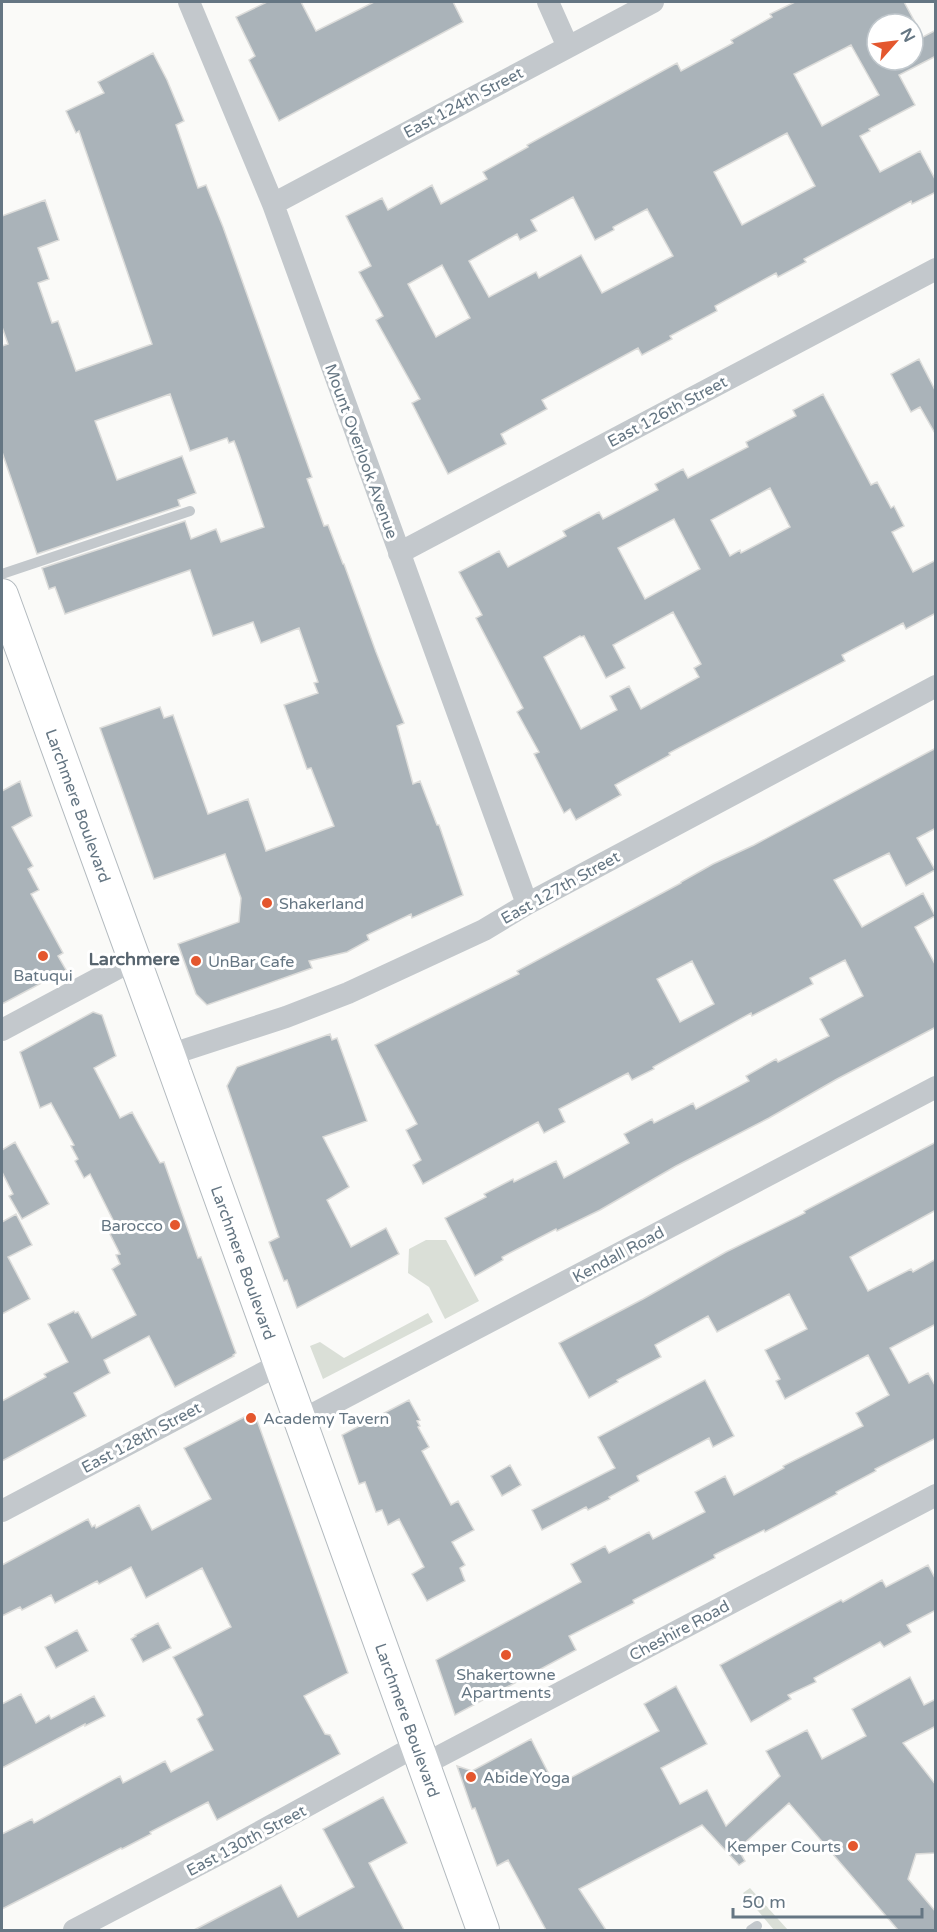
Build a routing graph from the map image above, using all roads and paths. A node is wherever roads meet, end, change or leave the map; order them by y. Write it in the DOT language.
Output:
graph roads {
  1 [pos="189,2"];
  2 [pos="548,2"];
  3 [pos="653,2"];
  4 [pos="568,46"];
  5 [pos="273,204"];
  6 [pos="936,269"];
  7 [pos="190,511"];
  8 [pos="399,553"];
  9 [pos="2,574"];
  10 [pos="3,603"];
  11 [pos="936,686"];
  12 [pos="527,904"];
  13 [pos="133,960"];
  14 [pos="2,1030"];
  15 [pos="169,1055"];
  16 [pos="936,1087"];
  17 [pos="280,1364"];
  18 [pos="300,1421"];
  19 [pos="936,1495"];
  20 [pos="2,1511"];
  21 [pos="420,1756"];
  22 [pos="74,1930"];
  23 [pos="483,1930"];
  1 -- 5 [label="street, Mount Overlook Avenue"];
  2 -- 4 [label="street"];
  3 -- 4 [label="street, East 124th Street"];
  4 -- 5 [label="street, East 124th Street"];
  5 -- 8 [label="street, Mount Overlook Avenue"];
  6 -- 8 [label="street, East 126th Street"];
  7 -- 9 [label="lane"];
  8 -- 12 [label="street, Mount Overlook Avenue"];
  10 -- 13 [label="main road, Larchmere Boulevard"];
  11 -- 12 [label="street, East 127th Street"];
  12 -- 15 [label="street, East 127th Street"];
  13 -- 14 [label="street"];
  13 -- 15 [label="main road, Larchmere Boulevard"];
  15 -- 17 [label="main road, Larchmere Boulevard"];
  16 -- 18 [label="street, Kendall Road"];
  17 -- 18 [label="main road, Larchmere Boulevard"];
  17 -- 20 [label="street, East 128th Street"];
  18 -- 21 [label="main road, Larchmere Boulevard"];
  19 -- 21 [label="street, Cheshire Road"];
  21 -- 22 [label="street, East 130th Street"];
  21 -- 23 [label="main road, Larchmere Boulevard"];
}
